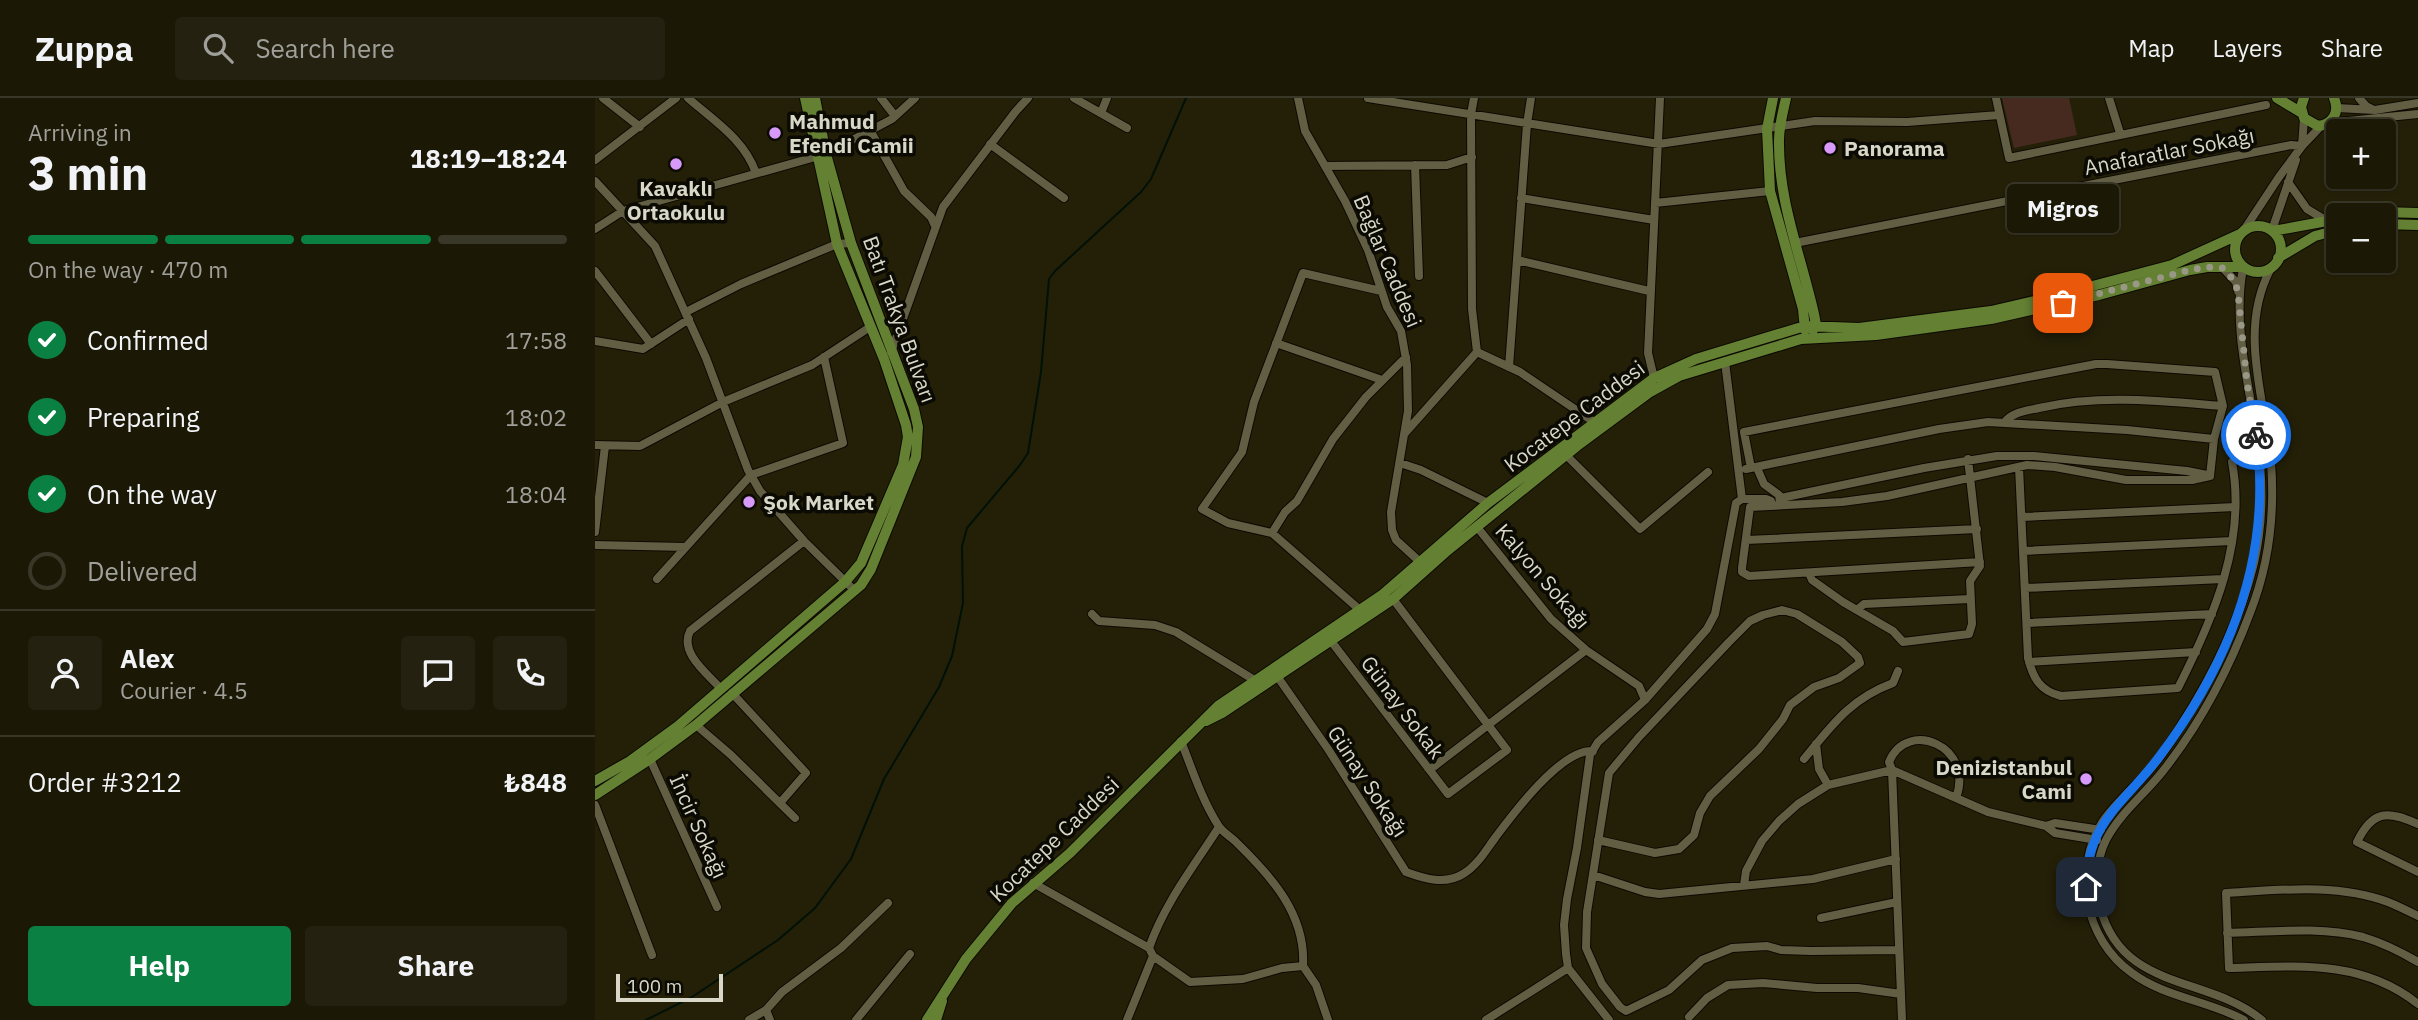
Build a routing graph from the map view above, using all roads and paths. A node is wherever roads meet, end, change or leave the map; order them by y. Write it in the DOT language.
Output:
graph roads {
  1 [pos="603,98"];
  2 [pos="676,98"];
  3 [pos="688,98"];
  4 [pos="805,98"];
  5 [pos="815,98"];
  6 [pos="881,98"];
  7 [pos="915,98"];
  8 [pos="1028,98"];
  9 [pos="1074,98"];
  10 [pos="1107,98"];
  11 [pos="1297,98"];
  12 [pos="1369,98"];
  13 [pos="1474,98"];
  14 [pos="1531,98"];
  15 [pos="1660,98"];
  16 [pos="1773,98"];
  17 [pos="1786,98"];
  18 [pos="1996,98"];
  19 [pos="2109,98"];
  20 [pos="2277,98"];
  21 [pos="2304,98"];
  22 [pos="2359,98"];
  23 [pos="1400,101"];
  24 [pos="2337,102"];
  25 [pos="2418,103"];
  26 [pos="2266,105"];
  27 [pos="2375,110"];
  28 [pos="1101,113"];
  29 [pos="1471,114"];
  30 [pos="2418,114"];
  31 [pos="1999,115"];
  32 [pos="2303,115"];
  33 [pos="895,116"];
  34 [pos="1527,124"];
  35 [pos="2325,124"];
  36 [pos="640,127"];
  37 [pos="1780,127"];
  38 [pos="1127,128"];
  39 [pos="1767,129"];
  40 [pos="871,132"];
  41 [pos="2120,133"];
  42 [pos="990,144"];
  43 [pos="1659,144"];
  44 [pos="2300,150"];
  45 [pos="822,155"];
  46 [pos="1472,157"];
  47 [pos="595,160"];
  48 [pos="1415,165"];
  49 [pos="1325,166"];
  50 [pos="756,173"];
  51 [pos="595,181"];
  52 [pos="2288,182"];
  53 [pos="1770,191"];
  54 [pos="1064,198"];
  55 [pos="1521,198"];
  56 [pos="1655,203"];
  57 [pos="623,211"];
  58 [pos="2396,212"];
  59 [pos="2418,213"];
  60 [pos="2326,217"];
  61 [pos="1654,220"];
  62 [pos="2326,221"];
  63 [pos="2396,224"];
  64 [pos="2418,225"];
  65 [pos="935,226"];
  66 [pos="595,229"];
  67 [pos="2273,231"];
  68 [pos="2242,232"];
  69 [pos="2326,233"];
  70 [pos="851,243"];
  71 [pos="1795,243"];
  72 [pos="838,244"];
  73 [pos="2279,258"];
  74 [pos="1517,260"];
  75 [pos="2223,268"];
  76 [pos="2242,268"];
  77 [pos="2270,270"];
  78 [pos="595,271"];
  79 [pos="1419,276"];
  80 [pos="1381,291"];
  81 [pos="1649,291"];
  82 [pos="2238,293"];
  83 [pos="687,316"];
  84 [pos="1810,326"];
  85 [pos="870,327"];
  86 [pos="1807,338"];
  87 [pos="596,342"];
  88 [pos="1276,343"];
  89 [pos="651,344"];
  90 [pos="891,352"];
  91 [pos="1477,352"];
  92 [pos="595,353"];
  93 [pos="824,357"];
  94 [pos="1406,357"];
  95 [pos="1723,357"];
  96 [pos="1509,367"];
  97 [pos="1654,378"];
  98 [pos="1383,380"];
  99 [pos="723,401"];
  100 [pos="2223,406"];
  101 [pos="1594,422"];
  102 [pos="2005,422"];
  103 [pos="1405,433"];
  104 [pos="2214,439"];
  105 [pos="595,445"];
  106 [pos="605,446"];
  107 [pos="1567,456"];
  108 [pos="1968,459"];
  109 [pos="2232,462"];
  110 [pos="1400,463"];
  111 [pos="2019,467"];
  112 [pos="1754,468"];
  113 [pos="1739,470"];
  114 [pos="1708,472"];
  115 [pos="751,475"];
  116 [pos="2210,476"];
  117 [pos="1971,477"];
  118 [pos="1742,499"];
  119 [pos="1488,503"];
  120 [pos="1778,503"];
  121 [pos="2235,507"];
  122 [pos="2022,517"];
  123 [pos="1477,527"];
  124 [pos="1977,529"];
  125 [pos="595,532"];
  126 [pos="1272,533"];
  127 [pos="1745,540"];
  128 [pos="804,541"];
  129 [pos="2232,541"];
  130 [pos="595,545"];
  131 [pos="685,547"];
  132 [pos="2023,551"];
  133 [pos="1980,562"];
  134 [pos="1423,565"];
  135 [pos="1809,573"];
  136 [pos="657,579"];
  137 [pos="2223,579"];
  138 [pos="845,582"];
  139 [pos="2025,588"];
  140 [pos="854,590"];
  141 [pos="1392,599"];
  142 [pos="1970,599"];
  143 [pos="1360,610"];
  144 [pos="1858,610"];
  145 [pos="1092,614"];
  146 [pos="2212,614"];
  147 [pos="2027,623"];
  148 [pos="1331,640"];
  149 [pos="1586,650"];
  150 [pos="2196,652"];
  151 [pos="2029,662"];
  152 [pos="1898,671"];
  153 [pos="1277,676"];
  154 [pos="1256,681"];
  155 [pos="721,689"];
  156 [pos="732,693"];
  157 [pos="1645,700"];
  158 [pos="696,725"];
  159 [pos="1200,725"];
  160 [pos="1488,725"];
  161 [pos="1181,741"];
  162 [pos="1816,744"];
  163 [pos="1593,751"];
  164 [pos="1804,759"];
  165 [pos="650,760"];
  166 [pos="1428,768"];
  167 [pos="1892,770"];
  168 [pos="595,781"];
  169 [pos="1828,785"];
  170 [pos="595,795"];
  171 [pos="1957,798"];
  172 [pos="780,803"];
  173 [pos="595,805"];
  174 [pos="795,818"];
  175 [pos="2418,824"];
  176 [pos="2046,826"];
  177 [pos="1219,827"];
  178 [pos="2099,829"];
  179 [pos="2110,832"];
  180 [pos="1598,840"];
  181 [pos="2095,840"];
  182 [pos="2105,842"];
  183 [pos="1895,859"];
  184 [pos="2418,872"];
  185 [pos="1593,875"];
  186 [pos="1033,883"];
  187 [pos="1744,885"];
  188 [pos="1897,902"];
  189 [pos="888,903"];
  190 [pos="717,907"];
  191 [pos="2418,916"];
  192 [pos="1821,918"];
  193 [pos="2227,933"];
  194 [pos="1149,948"];
  195 [pos="1899,950"];
  196 [pos="910,954"];
  197 [pos="652,955"];
  198 [pos="1153,956"];
  199 [pos="2418,962"];
  200 [pos="1303,967"];
  201 [pos="1568,968"];
  202 [pos="945,990"];
  203 [pos="1901,994"];
  204 [pos="2418,1003"];
  205 [pos="766,1010"];
  206 [pos="1607,1017"];
  207 [pos="1689,1017"];
  208 [pos="1127,1018"];
  209 [pos="749,1020"];
  210 [pos="769,1020"];
  211 [pos="856,1020"];
  212 [pos="927,1020"];
  213 [pos="936,1020"];
  214 [pos="1139,1020"];
  215 [pos="1328,1020"];
  216 [pos="1486,1020"];
  217 [pos="1595,1020"];
  218 [pos="1902,1020"];
  219 [pos="2244,1020"];
  220 [pos="2262,1020"];
  1 -- 36 [label="street"];
  2 -- 36 [label="street"];
  3 -- 50 [label="street"];
  4 -- 45 [label="main road, Batı Trakya Bulvarı"];
  5 -- 45 [label="main road, Batı Trakya Bulvarı"];
  6 -- 33 [label="street"];
  7 -- 33 [label="street"];
  8 -- 42 [label="street"];
  9 -- 28 [label="street"];
  10 -- 28 [label="street"];
  11 -- 49 [label="street, Bağlar Caddesi"];
  12 -- 23 [label="street"];
  13 -- 29 [label="street"];
  14 -- 34 [label="street"];
  15 -- 43 [label="street"];
  16 -- 39 [label="main road"];
  17 -- 37 [label="main road"];
  18 -- 31 [label="street"];
  19 -- 41 [label="street"];
  20 -- 32 [label="main road"];
  21 -- 32 [label="main road"];
  22 -- 27 [label="street"];
  23 -- 29 [label="street"];
  24 -- 27 [label="street"];
  24 -- 35 [label="main road"];
  25 -- 27 [label="street"];
  26 -- 41 [label="street"];
  28 -- 38 [label="street"];
  29 -- 34 [label="street"];
  29 -- 46 [label="street"];
  30 -- 35 [label="street"];
  31 -- 37 [label="street"];
  31 -- 41 [label="street"];
  32 -- 35 [label="main road"];
  32 -- 44 [label="street"];
  33 -- 40 [label="street"];
  34 -- 43 [label="street"];
  34 -- 55 [label="street"];
  35 -- 44 [label="street"];
  36 -- 47 [label="street"];
  37 -- 39 [label="street"];
  37 -- 71 [label="main road"];
  39 -- 43 [label="street"];
  39 -- 53 [label="main road"];
  40 -- 45 [label="street"];
  40 -- 65 [label="street"];
  42 -- 54 [label="street"];
  42 -- 65 [label="street"];
  43 -- 56 [label="street"];
  44 -- 52 [label="street"];
  44 -- 68 [label="street"];
  44 -- 71 [label="street, Anafaratlar Sokağı"];
  45 -- 50 [label="street"];
  45 -- 70 [label="main road, Batı Trakya Bulvarı"];
  45 -- 72 [label="main road, Batı Trakya Bulvarı"];
  46 -- 48 [label="street"];
  46 -- 91 [label="street"];
  48 -- 49 [label="street"];
  48 -- 79 [label="street"];
  49 -- 80 [label="street, Bağlar Caddesi"];
  50 -- 57 [label="street"];
  51 -- 57 [label="street"];
  52 -- 60 [label="street"];
  52 -- 67 [label="street"];
  53 -- 56 [label="street"];
  53 -- 84 [label="main road"];
  55 -- 61 [label="street"];
  55 -- 74 [label="street"];
  56 -- 61 [label="street"];
  57 -- 66 [label="street"];
  57 -- 83 [label="street"];
  58 -- 59 [label="main road"];
  61 -- 81 [label="street"];
  62 -- 67 [label="main road"];
  63 -- 64 [label="main road"];
  65 -- 90 [label="street"];
  67 -- 68 [label="main road"];
  67 -- 73 [label="main road"];
  68 -- 76 [label="main road"];
  68 -- 84 [label="main road, Kocatepe Caddesi"];
  69 -- 73 [label="main road"];
  70 -- 72 [label="street"];
  70 -- 90 [label="main road, Batı Trakya Bulvarı"];
  71 -- 84 [label="main road"];
  72 -- 83 [label="street"];
  72 -- 85 [label="main road, Batı Trakya Bulvarı"];
  73 -- 77 [label="main road"];
  74 -- 81 [label="street"];
  74 -- 96 [label="street"];
  75 -- 76 [label="main road, Kocatepe Caddesi"];
  75 -- 82 [label="street"];
  75 -- 86 [label="main road, Kocatepe Caddesi"];
  76 -- 77 [label="main road"];
  76 -- 82 [label="street"];
  77 -- 179 [label="street"];
  78 -- 89 [label="street"];
  80 -- 88 [label="street"];
  80 -- 94 [label="street, Bağlar Caddesi"];
  81 -- 97 [label="street"];
  82 -- 178 [label="street"];
  83 -- 89 [label="street"];
  83 -- 99 [label="street"];
  84 -- 86 [label="main road"];
  84 -- 95 [label="main road, Kocatepe Caddesi"];
  85 -- 93 [label="street"];
  85 -- 138 [label="main road, Batı Trakya Bulvarı"];
  86 -- 95 [label="main road, Kocatepe Caddesi"];
  87 -- 89 [label="street"];
  87 -- 92 [label="street"];
  88 -- 98 [label="street"];
  88 -- 126 [label="street"];
  90 -- 140 [label="main road, Batı Trakya Bulvarı"];
  91 -- 96 [label="street"];
  91 -- 103 [label="street"];
  93 -- 99 [label="street"];
  93 -- 115 [label="street"];
  94 -- 98 [label="street"];
  94 -- 103 [label="street, Bağlar Caddesi"];
  95 -- 97 [label="main road, Kocatepe Caddesi"];
  95 -- 107 [label="main road, Kocatepe Caddesi"];
  95 -- 113 [label="street"];
  96 -- 101 [label="street"];
  97 -- 101 [label="main road, Kocatepe Caddesi"];
  98 -- 126 [label="street"];
  99 -- 106 [label="street"];
  99 -- 115 [label="street"];
  100 -- 102 [label="street"];
  100 -- 104 [label="street"];
  100 -- 112 [label="street"];
  101 -- 119 [label="main road, Kocatepe Caddesi"];
  102 -- 104 [label="street"];
  102 -- 112 [label="street"];
  103 -- 110 [label="street, Bağlar Caddesi"];
  104 -- 116 [label="street"];
  105 -- 106 [label="street"];
  106 -- 125 [label="street"];
  107 -- 114 [label="street"];
  107 -- 123 [label="main road, Kocatepe Caddesi"];
  108 -- 116 [label="street"];
  108 -- 117 [label="street"];
  108 -- 120 [label="street"];
  109 -- 121 [label="street"];
  110 -- 119 [label="street"];
  110 -- 134 [label="street, Bağlar Caddesi"];
  111 -- 116 [label="street"];
  111 -- 117 [label="street"];
  111 -- 122 [label="street"];
  112 -- 113 [label="street"];
  112 -- 120 [label="street"];
  113 -- 118 [label="street"];
  115 -- 128 [label="street"];
  115 -- 131 [label="street"];
  117 -- 120 [label="street"];
  117 -- 124 [label="street"];
  118 -- 120 [label="street"];
  118 -- 157 [label="street"];
  119 -- 134 [label="main road, Kocatepe Caddesi"];
  120 -- 127 [label="street"];
  121 -- 122 [label="street"];
  121 -- 129 [label="street"];
  122 -- 132 [label="street"];
  123 -- 134 [label="main road, Kocatepe Caddesi"];
  123 -- 149 [label="street, Kalyon Sokağı"];
  124 -- 127 [label="street"];
  124 -- 133 [label="street"];
  126 -- 143 [label="street"];
  127 -- 135 [label="street"];
  128 -- 138 [label="street"];
  128 -- 155 [label="street"];
  129 -- 132 [label="street"];
  129 -- 137 [label="street"];
  130 -- 131 [label="street"];
  131 -- 136 [label="street"];
  132 -- 139 [label="street"];
  133 -- 135 [label="street"];
  133 -- 142 [label="street"];
  134 -- 141 [label="main road, Kocatepe Caddesi"];
  134 -- 143 [label="main road, Kocatepe Caddesi"];
  135 -- 144 [label="street"];
  137 -- 139 [label="street"];
  137 -- 146 [label="street"];
  138 -- 140 [label="street"];
  138 -- 155 [label="main road, Batı Trakya Bulvarı"];
  139 -- 147 [label="street"];
  140 -- 156 [label="main road, Batı Trakya Bulvarı"];
  141 -- 148 [label="main road, Kocatepe Caddesi"];
  141 -- 160 [label="street"];
  142 -- 144 [label="street"];
  142 -- 144 [label="street"];
  143 -- 154 [label="main road, Kocatepe Caddesi"];
  145 -- 154 [label="street"];
  146 -- 147 [label="street"];
  146 -- 150 [label="street"];
  147 -- 151 [label="street"];
  148 -- 153 [label="main road, Kocatepe Caddesi"];
  148 -- 166 [label="street, Günay Sokak"];
  149 -- 157 [label="street, Kalyon Sokağı"];
  149 -- 160 [label="street"];
  150 -- 151 [label="street"];
  150 -- 151 [label="street"];
  152 -- 162 [label="street"];
  153 -- 159 [label="main road, Kocatepe Caddesi"];
  153 -- 163 [label="street, Günay Sokağı"];
  154 -- 159 [label="main road, Kocatepe Caddesi"];
  155 -- 168 [label="main road, Batı Trakya Bulvarı"];
  156 -- 158 [label="main road, Batı Trakya Bulvarı"];
  156 -- 172 [label="street"];
  157 -- 163 [label="street"];
  158 -- 165 [label="main road, Batı Trakya Bulvarı"];
  158 -- 172 [label="street"];
  159 -- 161 [label="main road, Kocatepe Caddesi"];
  160 -- 166 [label="street"];
  160 -- 166 [label="street, Günay Sokak"];
  161 -- 177 [label="street"];
  161 -- 186 [label="main road, Kocatepe Caddesi"];
  162 -- 164 [label="street"];
  162 -- 169 [label="street"];
  163 -- 201 [label="street"];
  165 -- 170 [label="main road, Batı Trakya Bulvarı"];
  165 -- 190 [label="street, İncir Sokağı"];
  167 -- 169 [label="street"];
  167 -- 171 [label="street"];
  167 -- 171 [label="street"];
  167 -- 183 [label="street"];
  169 -- 187 [label="street"];
  171 -- 176 [label="street"];
  172 -- 174 [label="street"];
  173 -- 197 [label="street"];
  175 -- 184 [label="street"];
  176 -- 178 [label="street"];
  176 -- 181 [label="street"];
  177 -- 194 [label="street"];
  177 -- 200 [label="street"];
  178 -- 179 [label="street"];
  178 -- 181 [label="street"];
  179 -- 182 [label="street"];
  180 -- 180 [label="street"];
  180 -- 185 [label="street"];
  181 -- 182 [label="street"];
  181 -- 219 [label="street"];
  182 -- 220 [label="street"];
  183 -- 187 [label="street"];
  183 -- 188 [label="street"];
  185 -- 187 [label="street"];
  185 -- 195 [label="street"];
  186 -- 194 [label="street"];
  186 -- 202 [label="main road, Kocatepe Caddesi"];
  188 -- 192 [label="street"];
  188 -- 195 [label="street"];
  189 -- 205 [label="street"];
  191 -- 193 [label="street"];
  193 -- 199 [label="street"];
  193 -- 204 [label="street"];
  194 -- 198 [label="street"];
  195 -- 203 [label="street"];
  196 -- 211 [label="street"];
  198 -- 200 [label="street"];
  198 -- 208 [label="street"];
  200 -- 215 [label="street"];
  201 -- 206 [label="street"];
  201 -- 216 [label="street"];
  202 -- 212 [label="main road, Kocatepe Caddesi"];
  202 -- 213 [label="main road, Kocatepe Caddesi"];
  203 -- 207 [label="street"];
  203 -- 218 [label="street"];
  205 -- 209 [label="street"];
  205 -- 210 [label="street"];
  206 -- 217 [label="street"];
  208 -- 214 [label="street"];
}
